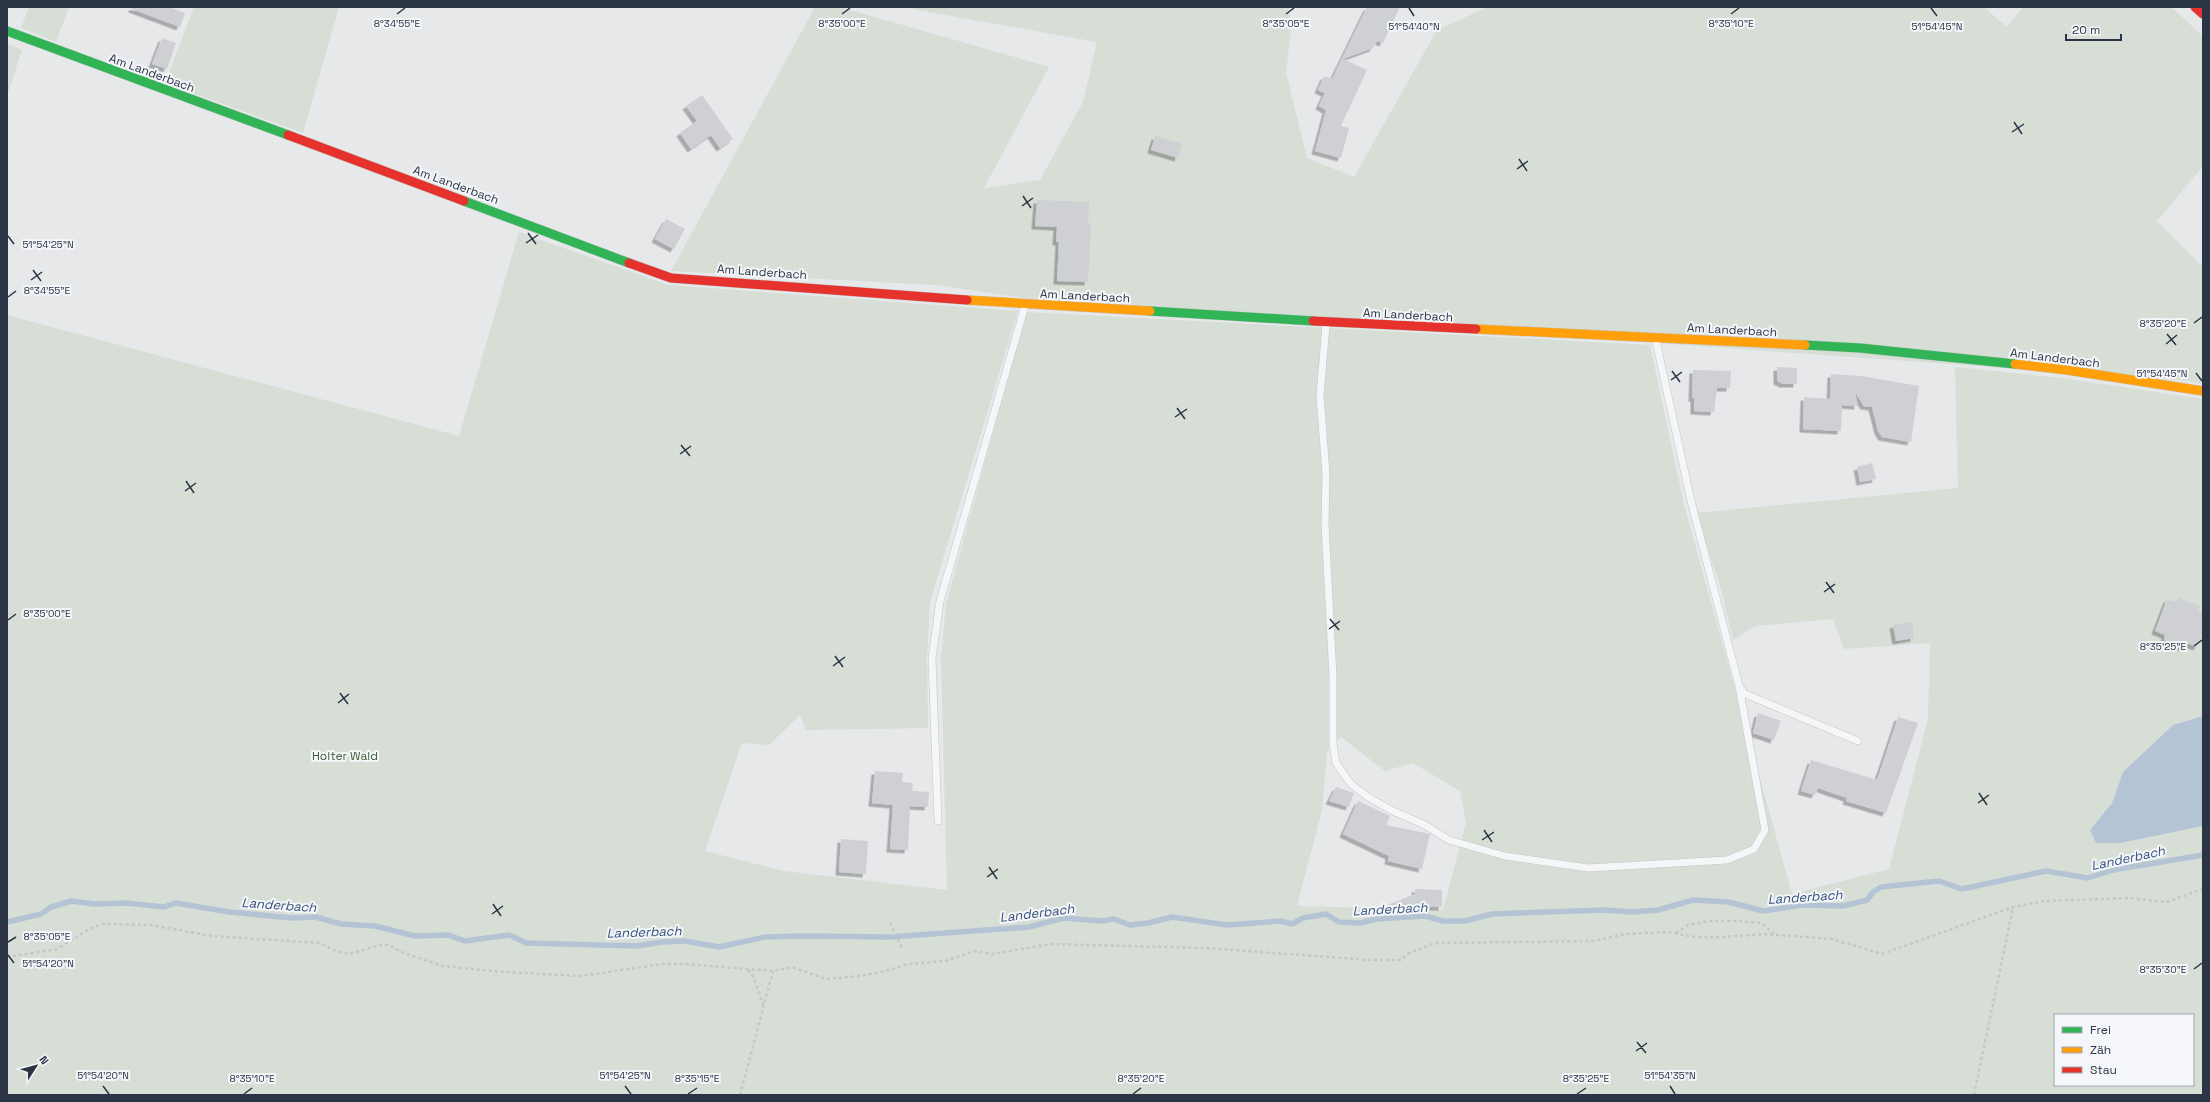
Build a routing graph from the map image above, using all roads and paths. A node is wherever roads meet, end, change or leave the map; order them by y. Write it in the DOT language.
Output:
graph roads {
  1 [pos="2195,7"];
  2 [pos="2203,14"];
  3 [pos="7,31"];
  4 [pos="1025,304"];
  5 [pos="1326,322"];
  6 [pos="1656,339"];
  7 [pos="2203,391"];
  8 [pos="1739,686"];
  9 [pos="1858,741"];
  10 [pos="938,821"];
  11 [pos="2203,889"];
  12 [pos="2013,907"];
  13 [pos="890,923"];
  14 [pos="1676,933"];
  15 [pos="1775,934"];
  16 [pos="903,950"];
  17 [pos="7,957"];
  18 [pos="747,969"];
  19 [pos="773,971"];
  20 [pos="763,1006"];
  21 [pos="740,1095"];
  22 [pos="1974,1095"];
  1 -- 2 [label="street"];
  3 -- 4 [label="street, Am Landerbach"];
  4 -- 5 [label="street, Am Landerbach"];
  4 -- 10 [label="lane"];
  5 -- 6 [label="street, Am Landerbach"];
  5 -- 8 [label="lane"];
  6 -- 7 [label="street, Am Landerbach"];
  6 -- 8 [label="lane"];
  8 -- 9 [label="lane"];
  11 -- 12 [label="path"];
  12 -- 15 [label="path"];
  12 -- 22 [label="path"];
  13 -- 16 [label="path"];
  14 -- 15 [label="path"];
  14 -- 15 [label="path"];
  14 -- 19 [label="path"];
  17 -- 18 [label="path"];
  18 -- 19 [label="path"];
  18 -- 20 [label="path"];
  19 -- 20 [label="path"];
  20 -- 21 [label="path"];
}
